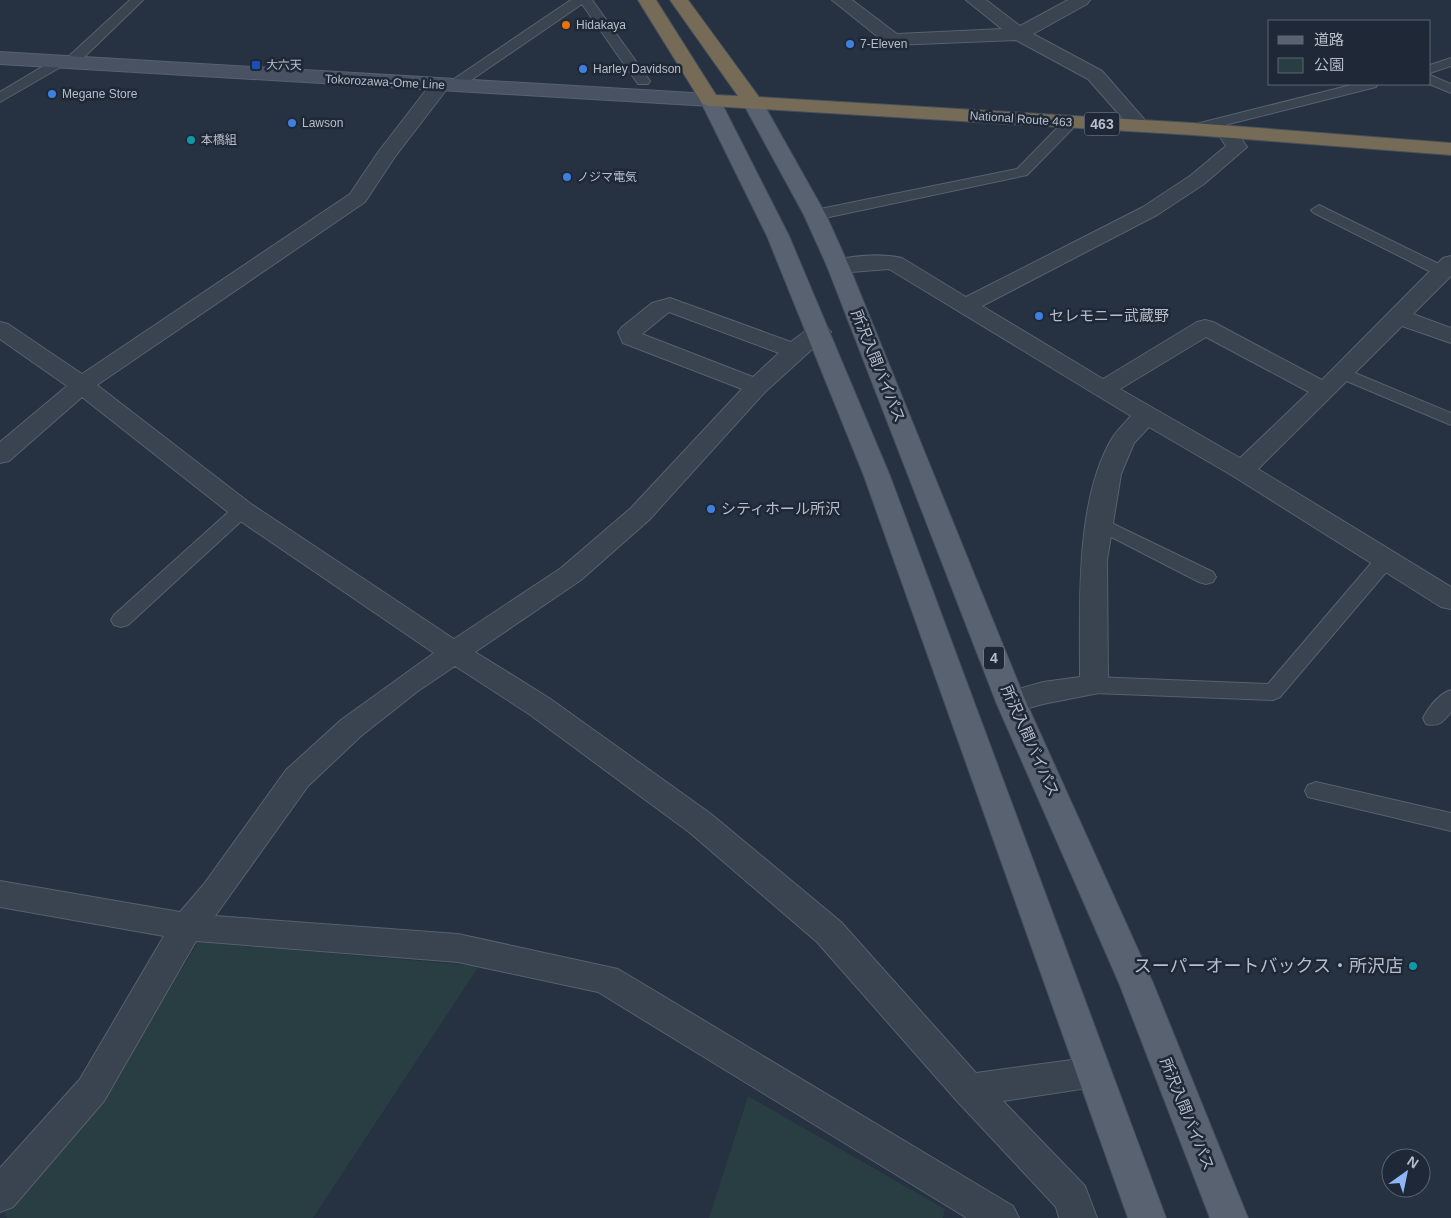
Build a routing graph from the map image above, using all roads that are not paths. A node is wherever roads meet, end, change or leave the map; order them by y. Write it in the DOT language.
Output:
graph roads {
  1 [pos="137,0"];
  2 [pos="580,0"];
  3 [pos="586,0"];
  4 [pos="647,0"];
  5 [pos="679,0"];
  6 [pos="841,0"];
  7 [pos="975,0"];
  8 [pos="1081,0"];
  9 [pos="1019,34"];
  10 [pos="0,58"];
  11 [pos="66,62"];
  12 [pos="1451,62"];
  13 [pos="1431,69"];
  14 [pos="1431,79"];
  15 [pos="643,82"];
  16 [pos="1367,85"];
  17 [pos="447,86"];
  18 [pos="1451,89"];
  19 [pos="0,98"];
  20 [pos="710,100"];
  21 [pos="753,103"];
  22 [pos="1070,123"];
  23 [pos="1140,126"];
  24 [pos="1193,129"];
  25 [pos="1227,132"];
  26 [pos="1451,149"];
  27 [pos="1319,210"];
  28 [pos="815,215"];
  29 [pos="838,266"];
  30 [pos="1448,268"];
  31 [pos="965,306"];
  32 [pos="1399,317"];
  33 [pos="0,329"];
  34 [pos="819,332"];
  35 [pos="1451,336"];
  36 [pos="794,351"];
  37 [pos="1344,373"];
  38 [pos="82,385"];
  39 [pos="757,387"];
  40 [pos="1104,389"];
  41 [pos="1324,391"];
  42 [pos="1146,415"];
  43 [pos="1451,420"];
  44 [pos="0,455"];
  45 [pos="1242,470"];
  46 [pos="242,510"];
  47 [pos="1100,524"];
  48 [pos="1386,559"];
  49 [pos="1206,577"];
  50 [pos="1451,600"];
  51 [pos="121,620"];
  52 [pos="453,652"];
  53 [pos="1094,685"];
  54 [pos="1451,698"];
  55 [pos="1011,702"];
  56 [pos="1434,718"];
  57 [pos="1316,791"];
  58 [pos="1451,822"];
  59 [pos="0,894"];
  60 [pos="187,928"];
  61 [pos="1094,1072"];
  62 [pos="968,1090"];
  63 [pos="0,1195"];
  64 [pos="1000,1218"];
  65 [pos="1078,1218"];
  66 [pos="1148,1218"];
  67 [pos="1228,1218"];
  1 -- 11 [label="lane"];
  2 -- 17 [label="lane"];
  3 -- 15 [label="lane"];
  4 -- 20 [label="highway"];
  5 -- 21 [label="highway"];
  6 -- 9 [label="street"];
  7 -- 9 [label="street"];
  8 -- 9 [label="street"];
  9 -- 23 [label="street"];
  10 -- 11 [label="main road, Tokorozawa-Ome Line"];
  11 -- 17 [label="main road, Tokorozawa-Ome Line"];
  11 -- 19 [label="lane"];
  12 -- 13 [label="lane"];
  14 -- 18 [label="lane"];
  16 -- 24 [label="lane"];
  17 -- 20 [label="main road, Tokorozawa-Ome Line"];
  17 -- 38 [label="street"];
  20 -- 21 [label="highway, National Route 463 / 463"];
  20 -- 34 [label="main road"];
  21 -- 22 [label="highway, National Route 463 / 463"];
  21 -- 28 [label="main road, 所沢入間バイパス / 4"];
  22 -- 23 [label="highway, National Route 463 / 463"];
  22 -- 28 [label="lane"];
  23 -- 24 [label="highway, National Route 463 / 463"];
  24 -- 25 [label="highway, National Route 463 / 463"];
  25 -- 26 [label="highway, National Route 463 / 463"];
  25 -- 31 [label="street"];
  27 -- 30 [label="lane"];
  28 -- 29 [label="main road, 所沢入間バイパス / 4"];
  29 -- 31 [label="street"];
  29 -- 55 [label="main road, 所沢入間バイパス / 4"];
  30 -- 32 [label="street"];
  31 -- 40 [label="street"];
  32 -- 35 [label="street"];
  32 -- 37 [label="street"];
  33 -- 38 [label="street"];
  34 -- 36 [label="street"];
  34 -- 61 [label="main road"];
  36 -- 39 [label="street"];
  36 -- 39 [label="street"];
  37 -- 41 [label="street"];
  37 -- 43 [label="lane"];
  38 -- 44 [label="street"];
  38 -- 46 [label="street"];
  39 -- 52 [label="street"];
  40 -- 41 [label="street"];
  40 -- 42 [label="street"];
  41 -- 45 [label="street"];
  42 -- 45 [label="street"];
  42 -- 47 [label="street"];
  45 -- 48 [label="street"];
  46 -- 51 [label="lane"];
  46 -- 52 [label="street"];
  47 -- 49 [label="lane"];
  47 -- 53 [label="street"];
  48 -- 50 [label="street"];
  48 -- 53 [label="lane"];
  52 -- 60 [label="street"];
  52 -- 62 [label="street"];
  53 -- 55 [label="street"];
  54 -- 56 [label="lane"];
  55 -- 67 [label="main road, 所沢入間バイパス / 4"];
  57 -- 58 [label="lane"];
  59 -- 60 [label="street"];
  60 -- 63 [label="street"];
  60 -- 64 [label="street"];
  61 -- 62 [label="street"];
  61 -- 66 [label="main road"];
  62 -- 65 [label="street"];
}
